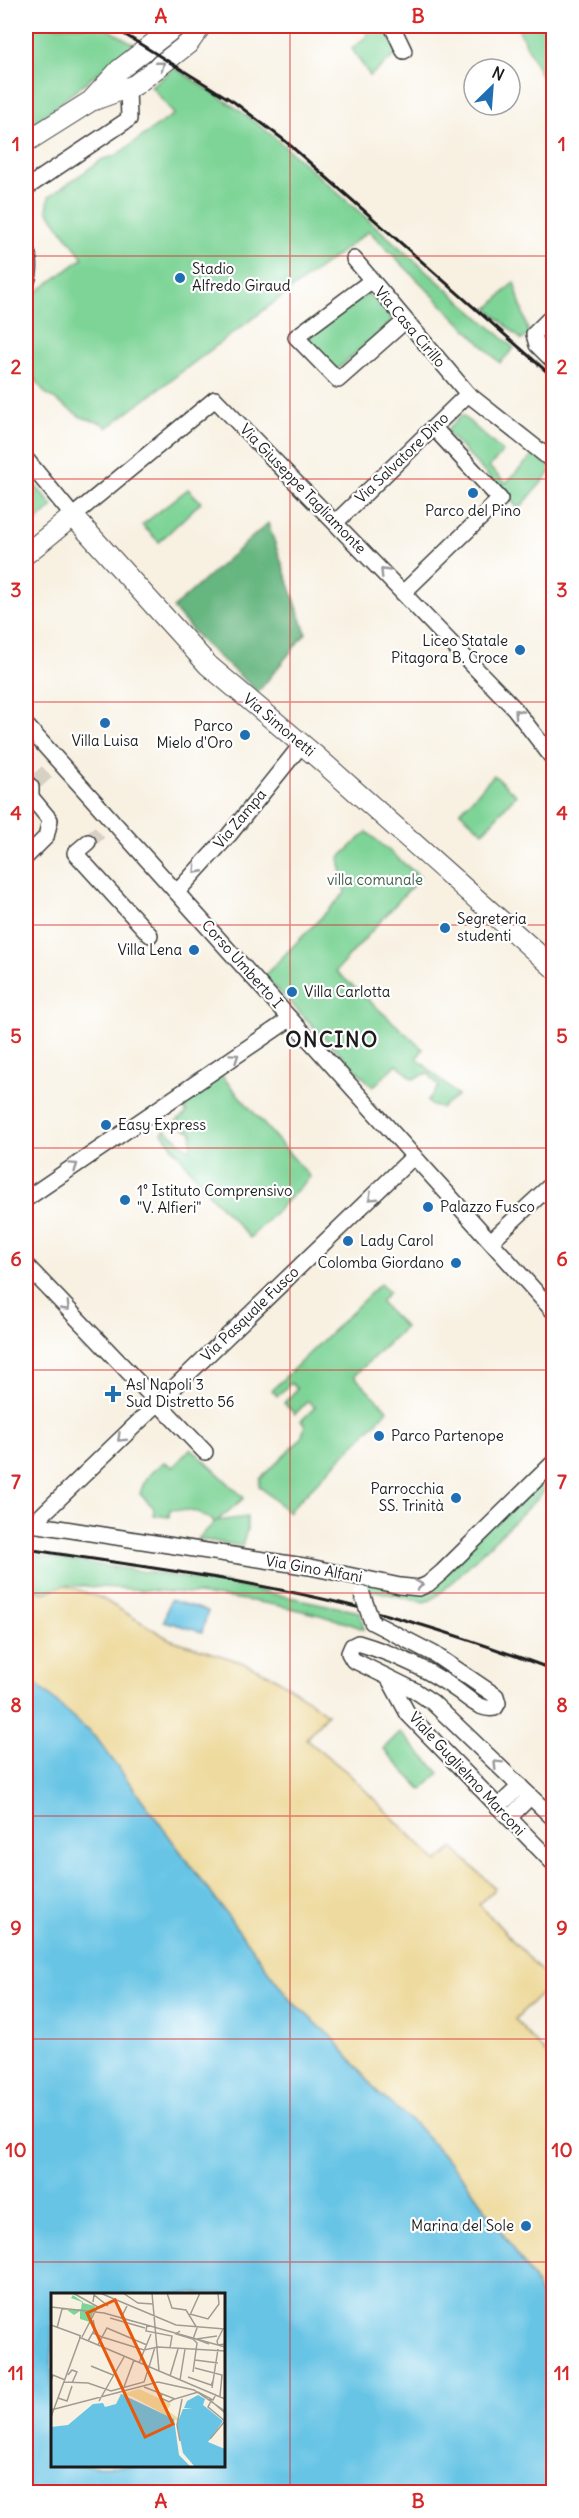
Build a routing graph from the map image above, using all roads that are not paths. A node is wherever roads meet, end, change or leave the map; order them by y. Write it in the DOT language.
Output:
graph roads {
  1 [pos="176,26"];
  2 [pos="201,26"];
  3 [pos="392,26"];
  4 [pos="404,51"];
  5 [pos="128,88"];
  6 [pos="91,100"];
  7 [pos="26,142"];
  8 [pos="26,188"];
  9 [pos="26,250"];
  10 [pos="354,258"];
  11 [pos="371,281"];
  12 [pos="26,284"];
  13 [pos="554,314"];
  14 [pos="405,321"];
  15 [pos="554,362"];
  16 [pos="468,394"];
  17 [pos="434,428"];
  18 [pos="26,459"];
  19 [pos="554,462"];
  20 [pos="73,516"];
  21 [pos="336,522"];
  22 [pos="26,554"];
  23 [pos="403,593"];
  24 [pos="26,725"];
  25 [pos="302,744"];
  26 [pos="554,760"];
  27 [pos="31,784"];
  28 [pos="88,842"];
  29 [pos="26,857"];
  30 [pos="177,892"];
  31 [pos="150,934"];
  32 [pos="554,968"];
  33 [pos="290,1018"];
  34 [pos="414,1156"];
  35 [pos="26,1180"];
  36 [pos="554,1182"];
  37 [pos="31,1195"];
  38 [pos="491,1241"];
  39 [pos="26,1265"];
  40 [pos="554,1312"];
  41 [pos="158,1402"];
  42 [pos="205,1452"];
  43 [pos="554,1462"];
  44 [pos="32,1524"];
  45 [pos="362,1577"];
  46 [pos="389,1678"];
  47 [pos="525,1791"];
  48 [pos="503,1813"];
  49 [pos="554,1820"];
  50 [pos="554,1864"];
  1 -- 6 [label="main road"];
  5 -- 2 [label="main road, one-way"];
  3 -- 4 [label="street"];
  5 -- 6 [label="main road"];
  5 -- 8 [label="street"];
  6 -- 7 [label="main road"];
  9 -- 12 [label="street"];
  10 -- 11 [label="street, Via Casa Cirillo"];
  11 -- 14 [label="street, Via Casa Cirillo"];
  11 -- 14 [label="street"];
  13 -- 15 [label="street"];
  14 -- 16 [label="street, Via Casa Cirillo"];
  16 -- 17 [label="street, Via Salvatore Dino"];
  16 -- 19 [label="street, Via Casa Cirillo"];
  17 -- 21 [label="street, Via Salvatore Dino"];
  17 -- 23 [label="street"];
  18 -- 20 [label="street, Via Simonetti"];
  20 -- 21 [label="street, Via Giuseppe Tagliamonte"];
  20 -- 22 [label="main road, Via Giuseppe Tagliamonte"];
  20 -- 25 [label="main road, Via Simonetti"];
  23 -- 21 [label="street, Via Giuseppe Tagliamonte, one-way"];
  26 -- 23 [label="street, Via Giuseppe Tagliamonte, one-way"];
  24 -- 30 [label="street, Corso Umberto I"];
  25 -- 30 [label="street, Via Zampa, one-way"];
  25 -- 32 [label="main road, Via Simonetti"];
  27 -- 29 [label="street"];
  28 -- 31 [label="street"];
  30 -- 33 [label="street, Corso Umberto I"];
  33 -- 34 [label="street, Corso Umberto I"];
  37 -- 33 [label="street, one-way"];
  34 -- 38 [label="street, Corso Umberto I"];
  34 -- 41 [label="street, Via Pasquale Fusco, one-way"];
  35 -- 37 [label="street"];
  36 -- 38 [label="street"];
  38 -- 40 [label="street, Corso Umberto I"];
  39 -- 41 [label="street, one-way"];
  41 -- 42 [label="street"];
  41 -- 44 [label="street, Via Pasquale Fusco, one-way"];
  45 -- 43 [label="street, Via Gino Alfani, one-way"];
  44 -- 45 [label="street, Via Gino Alfani"];
  45 -- 46 [label="street, bridge"];
  47 -- 46 [label="street, Viale Guglielmo Marconi, one-way"];
  46 -- 48 [label="street, Viale Guglielmo Marconi"];
  47 -- 48 [label="street"];
  47 -- 49 [label="street, Viale Guglielmo Marconi"];
  48 -- 50 [label="street, Viale Guglielmo Marconi"];
}
